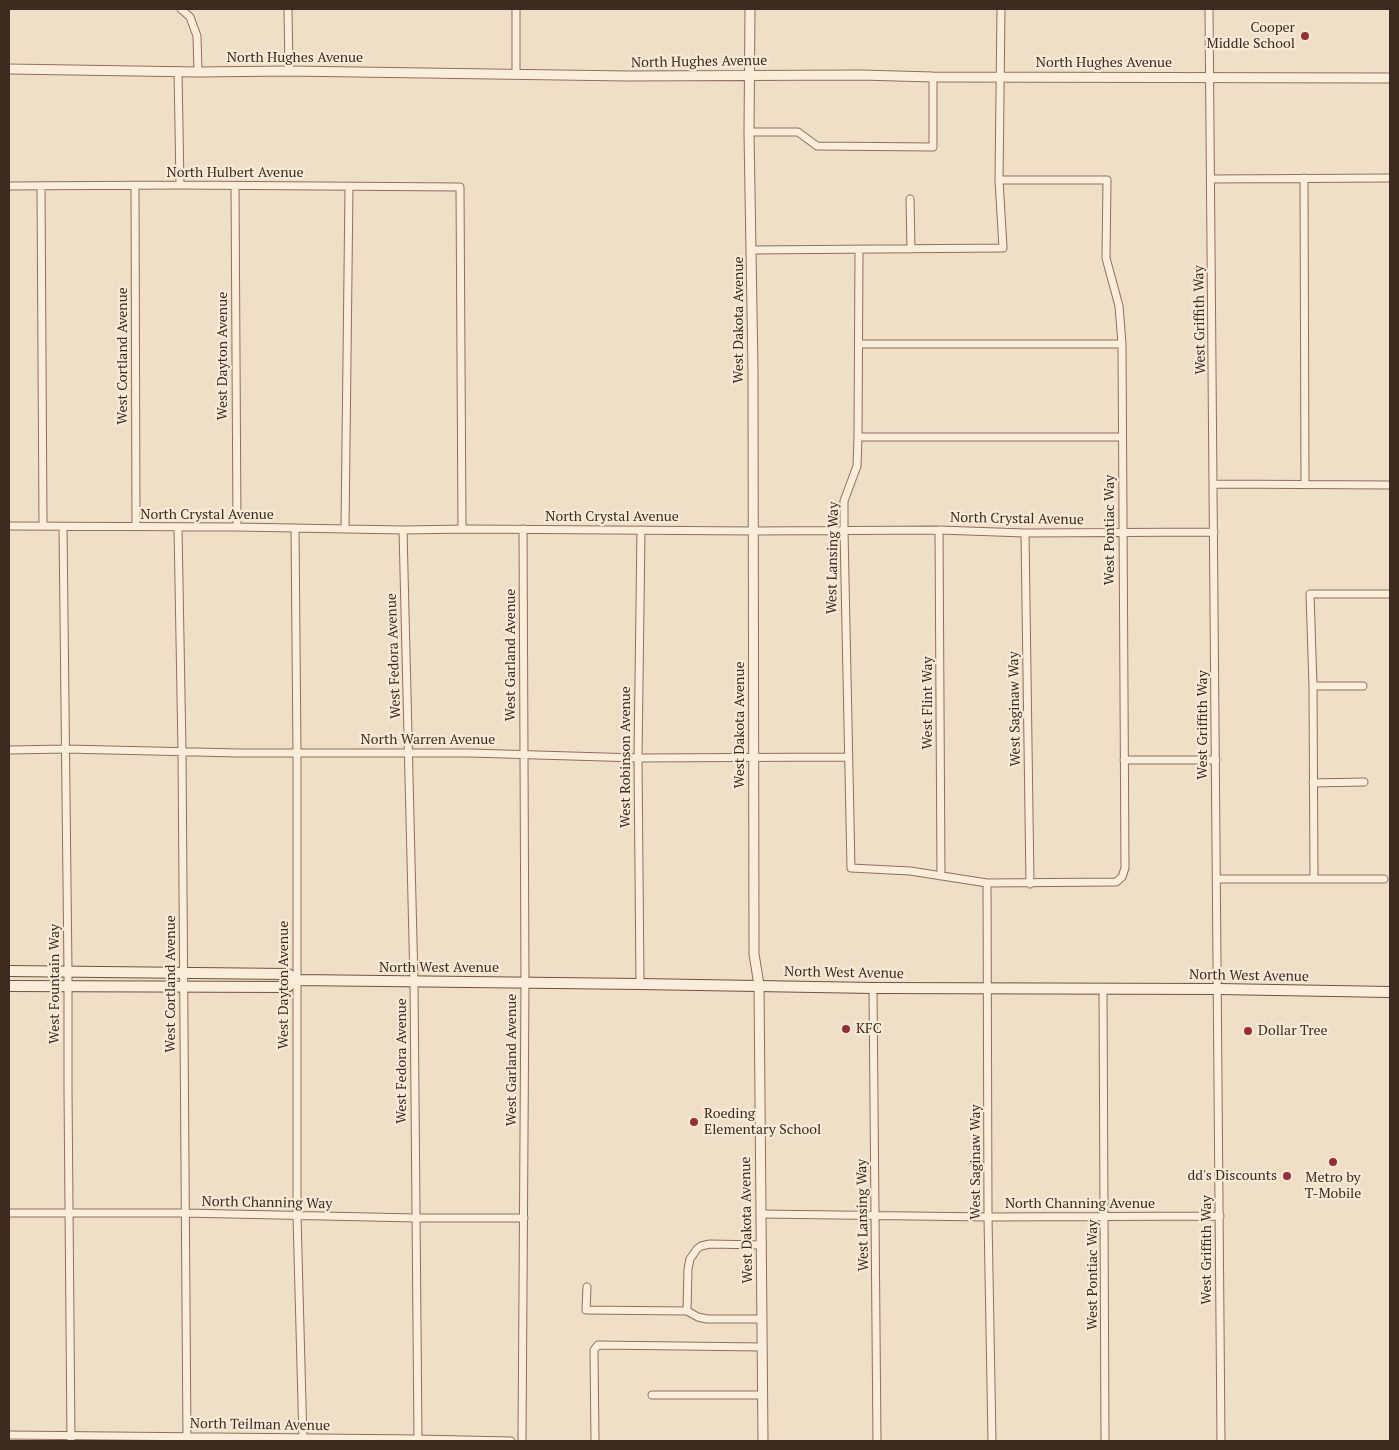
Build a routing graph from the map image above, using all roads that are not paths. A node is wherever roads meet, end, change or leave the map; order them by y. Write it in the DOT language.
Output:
graph roads {
  1 [pos="181,9"];
  2 [pos="288,9"];
  3 [pos="516,9"];
  4 [pos="750,9"];
  5 [pos="1001,9"];
  6 [pos="1209,9"];
  7 [pos="9,69"];
  8 [pos="178,71"];
  9 [pos="289,71"];
  10 [pos="198,72"];
  11 [pos="516,74"];
  12 [pos="750,75"];
  13 [pos="933,77"];
  14 [pos="1001,77"];
  15 [pos="1210,77"];
  16 [pos="1390,78"];
  17 [pos="749,132"];
  18 [pos="1304,178"];
  19 [pos="1390,178"];
  20 [pos="1211,179"];
  21 [pos="999,180"];
  22 [pos="180,185"];
  23 [pos="9,186"];
  24 [pos="41,186"];
  25 [pos="135,186"];
  26 [pos="235,186"];
  27 [pos="349,187"];
  28 [pos="910,199"];
  29 [pos="911,249"];
  30 [pos="752,250"];
  31 [pos="859,250"];
  32 [pos="859,344"];
  33 [pos="1122,344"];
  34 [pos="858,437"];
  35 [pos="1122,438"];
  36 [pos="1214,484"];
  37 [pos="1305,485"];
  38 [pos="1390,485"];
  39 [pos="9,526"];
  40 [pos="43,526"];
  41 [pos="63,527"];
  42 [pos="136,527"];
  43 [pos="178,527"];
  44 [pos="237,527"];
  45 [pos="294,528"];
  46 [pos="345,529"];
  47 [pos="462,529"];
  48 [pos="523,529"];
  49 [pos="403,530"];
  50 [pos="641,530"];
  51 [pos="939,530"];
  52 [pos="754,531"];
  53 [pos="844,531"];
  54 [pos="1122,532"];
  55 [pos="1214,532"];
  56 [pos="1026,533"];
  57 [pos="1390,594"];
  58 [pos="1313,686"];
  59 [pos="1362,686"];
  60 [pos="66,749"];
  61 [pos="9,750"];
  62 [pos="182,751"];
  63 [pos="409,752"];
  64 [pos="297,753"];
  65 [pos="524,754"];
  66 [pos="638,758"];
  67 [pos="848,758"];
  68 [pos="754,759"];
  69 [pos="1124,760"];
  70 [pos="1216,760"];
  71 [pos="1313,782"];
  72 [pos="1364,782"];
  73 [pos="941,876"];
  74 [pos="1217,879"];
  75 [pos="1314,879"];
  76 [pos="1384,880"];
  77 [pos="988,883"];
  78 [pos="1030,884"];
  79 [pos="9,971"];
  80 [pos="68,972"];
  81 [pos="183,974"];
  82 [pos="296,980"];
  83 [pos="414,982"];
  84 [pos="525,982"];
  85 [pos="640,984"];
  86 [pos="760,985"];
  87 [pos="9,986"];
  88 [pos="183,986"];
  89 [pos="68,987"];
  90 [pos="988,987"];
  91 [pos="873,988"];
  92 [pos="1103,988"];
  93 [pos="1218,989"];
  94 [pos="1390,992"];
  95 [pos="9,1213"];
  96 [pos="69,1213"];
  97 [pos="184,1213"];
  98 [pos="761,1214"];
  99 [pos="876,1214"];
  100 [pos="297,1216"];
  101 [pos="1105,1216"];
  102 [pos="1220,1216"];
  103 [pos="988,1217"];
  104 [pos="416,1218"];
  105 [pos="524,1218"];
  106 [pos="762,1245"];
  107 [pos="587,1287"];
  108 [pos="687,1311"];
  109 [pos="762,1319"];
  110 [pos="762,1347"];
  111 [pos="652,1395"];
  112 [pos="762,1395"];
  113 [pos="9,1435"];
  114 [pos="71,1439"];
  115 [pos="187,1439"];
  116 [pos="303,1440"];
  117 [pos="418,1440"];
  118 [pos="511,1441"];
  119 [pos="522,1441"];
  120 [pos="596,1441"];
  121 [pos="763,1441"];
  122 [pos="877,1441"];
  123 [pos="992,1441"];
  124 [pos="1105,1441"];
  125 [pos="1221,1441"];
  1 -- 10 [label="street"];
  2 -- 9 [label="street"];
  3 -- 11 [label="street"];
  4 -- 12 [label="street, West Dakota Avenue"];
  5 -- 14 [label="street"];
  6 -- 15 [label="street, West Griffith Way"];
  7 -- 8 [label="street, North Hughes Avenue"];
  8 -- 10 [label="street, North Hughes Avenue"];
  8 -- 22 [label="street"];
  9 -- 10 [label="street, North Hughes Avenue"];
  9 -- 11 [label="street, North Hughes Avenue"];
  11 -- 12 [label="street, North Hughes Avenue"];
  12 -- 13 [label="street, North Hughes Avenue"];
  12 -- 17 [label="street, West Dakota Avenue"];
  13 -- 14 [label="street, North Hughes Avenue"];
  13 -- 17 [label="street"];
  14 -- 15 [label="street, North Hughes Avenue"];
  14 -- 21 [label="street"];
  15 -- 16 [label="street, North Hughes Avenue"];
  15 -- 20 [label="street, West Griffith Way"];
  17 -- 30 [label="street, West Dakota Avenue"];
  18 -- 19 [label="street"];
  18 -- 20 [label="street"];
  18 -- 37 [label="street"];
  20 -- 36 [label="street, West Griffith Way"];
  21 -- 29 [label="street"];
  21 -- 33 [label="street, West Pontiac Way"];
  22 -- 25 [label="street, North Hulbert Avenue"];
  22 -- 26 [label="street, North Hulbert Avenue"];
  23 -- 24 [label="street, North Hulbert Avenue"];
  24 -- 25 [label="street, North Hulbert Avenue"];
  24 -- 40 [label="street"];
  25 -- 42 [label="street, West Cortland Avenue"];
  26 -- 27 [label="street, North Hulbert Avenue"];
  26 -- 44 [label="street, West Dayton Avenue"];
  27 -- 46 [label="street"];
  27 -- 47 [label="street, North Hulbert Avenue"];
  28 -- 29 [label="street"];
  29 -- 31 [label="street"];
  30 -- 31 [label="street"];
  30 -- 52 [label="street, West Dakota Avenue"];
  31 -- 32 [label="street, West Lansing Way"];
  32 -- 33 [label="street"];
  32 -- 34 [label="street, West Lansing Way"];
  33 -- 35 [label="street, West Pontiac Way"];
  34 -- 35 [label="street"];
  34 -- 53 [label="street, West Lansing Way"];
  35 -- 54 [label="street, West Pontiac Way"];
  36 -- 37 [label="street"];
  36 -- 55 [label="street, West Griffith Way"];
  37 -- 38 [label="street"];
  39 -- 40 [label="street, North Crystal Avenue"];
  40 -- 41 [label="street, North Crystal Avenue"];
  41 -- 42 [label="street, North Crystal Avenue"];
  41 -- 60 [label="street, West Fountain Way"];
  42 -- 43 [label="street, North Crystal Avenue"];
  43 -- 44 [label="street, North Crystal Avenue"];
  43 -- 62 [label="street, West Cortland Avenue"];
  44 -- 45 [label="street, North Crystal Avenue"];
  45 -- 46 [label="street, North Crystal Avenue"];
  45 -- 64 [label="street, West Dayton Avenue"];
  46 -- 49 [label="street, North Crystal Avenue"];
  47 -- 48 [label="street, North Crystal Avenue"];
  47 -- 49 [label="street, North Crystal Avenue"];
  48 -- 50 [label="street, North Crystal Avenue"];
  48 -- 65 [label="street, West Garland Avenue"];
  49 -- 63 [label="street, West Fedora Avenue"];
  50 -- 52 [label="street, North Crystal Avenue"];
  50 -- 66 [label="street, West Robinson Avenue"];
  51 -- 53 [label="street, North Crystal Avenue"];
  51 -- 56 [label="street, North Crystal Avenue"];
  51 -- 73 [label="street, West Flint Way"];
  52 -- 53 [label="street, North Crystal Avenue"];
  52 -- 68 [label="street, West Dakota Avenue"];
  53 -- 67 [label="street, West Lansing Way"];
  54 -- 55 [label="street, North Crystal Avenue"];
  54 -- 56 [label="street, North Crystal Avenue"];
  54 -- 69 [label="street, West Pontiac Way"];
  55 -- 70 [label="street, West Griffith Way"];
  56 -- 78 [label="street, West Saginaw Way"];
  57 -- 58 [label="street"];
  58 -- 59 [label="street"];
  58 -- 71 [label="street"];
  60 -- 61 [label="street, North Warren Avenue"];
  60 -- 62 [label="street, North Warren Avenue"];
  60 -- 80 [label="street, West Fountain Way"];
  62 -- 64 [label="street, North Warren Avenue"];
  62 -- 81 [label="street, West Cortland Avenue"];
  63 -- 64 [label="street, North Warren Avenue"];
  63 -- 65 [label="street, North Warren Avenue"];
  63 -- 83 [label="street, West Fedora Avenue"];
  64 -- 82 [label="street, West Dayton Avenue"];
  65 -- 66 [label="street, North Warren Avenue"];
  65 -- 84 [label="street, West Garland Avenue"];
  66 -- 68 [label="street, North Warren Avenue"];
  66 -- 85 [label="street, West Robinson Avenue"];
  67 -- 68 [label="street, North Warren Avenue"];
  67 -- 73 [label="street, West Lansing Way"];
  68 -- 86 [label="street, West Dakota Avenue"];
  69 -- 70 [label="street"];
  69 -- 78 [label="street, West Pontiac Way"];
  70 -- 74 [label="street, West Griffith Way"];
  71 -- 72 [label="street"];
  71 -- 75 [label="street"];
  73 -- 77 [label="street"];
  74 -- 75 [label="street"];
  74 -- 93 [label="street, West Griffith Way"];
  75 -- 76 [label="street"];
  77 -- 78 [label="street"];
  77 -- 90 [label="street, West Saginaw Way"];
  79 -- 80 [label="main road, North West Avenue"];
  80 -- 81 [label="main road, North West Avenue"];
  80 -- 89 [label="street, West Fountain Way"];
  81 -- 82 [label="main road, North West Avenue"];
  81 -- 88 [label="street, West Cortland Avenue"];
  82 -- 83 [label="main road, North West Avenue"];
  82 -- 88 [label="main road, North West Avenue"];
  82 -- 100 [label="street, West Dayton Avenue"];
  83 -- 84 [label="main road, North West Avenue"];
  83 -- 104 [label="street, West Fedora Avenue"];
  84 -- 85 [label="main road, North West Avenue"];
  84 -- 105 [label="street, West Garland Avenue"];
  85 -- 86 [label="main road, North West Avenue"];
  86 -- 91 [label="main road, North West Avenue"];
  86 -- 98 [label="street, West Dakota Avenue"];
  87 -- 89 [label="main road, North West Avenue"];
  88 -- 89 [label="main road, North West Avenue"];
  88 -- 97 [label="street, West Cortland Avenue"];
  89 -- 96 [label="street, West Fountain Way"];
  90 -- 91 [label="main road, North West Avenue"];
  90 -- 92 [label="main road, North West Avenue"];
  90 -- 103 [label="street, West Saginaw Way"];
  91 -- 99 [label="street, West Lansing Way"];
  92 -- 93 [label="main road, North West Avenue"];
  92 -- 101 [label="street, West Pontiac Way"];
  93 -- 94 [label="main road, North West Avenue"];
  93 -- 102 [label="street, West Griffith Way"];
  95 -- 96 [label="street, North Channing Way"];
  96 -- 97 [label="street, North Channing Way"];
  96 -- 114 [label="street, West Fountain Way"];
  97 -- 100 [label="street, North Channing Way"];
  97 -- 115 [label="street, West Cortland Avenue"];
  98 -- 99 [label="street, North Channing Avenue"];
  98 -- 106 [label="street, West Dakota Avenue"];
  99 -- 103 [label="street, North Channing Avenue"];
  99 -- 122 [label="street, West Lansing Way"];
  100 -- 104 [label="street, North Channing Way"];
  100 -- 116 [label="street, West Dayton Avenue"];
  101 -- 102 [label="street, North Channing Avenue"];
  101 -- 103 [label="street, North Channing Avenue"];
  101 -- 124 [label="street, West Pontiac Way"];
  102 -- 125 [label="street, West Griffith Way"];
  103 -- 123 [label="street, West Saginaw Way"];
  104 -- 105 [label="street, North Channing Way"];
  104 -- 117 [label="street, West Fedora Avenue"];
  105 -- 119 [label="street, West Garland Avenue"];
  106 -- 108 [label="street"];
  106 -- 109 [label="street, West Dakota Avenue"];
  107 -- 108 [label="street"];
  108 -- 109 [label="street"];
  109 -- 110 [label="street, West Dakota Avenue"];
  110 -- 112 [label="street, West Dakota Avenue"];
  110 -- 120 [label="street"];
  111 -- 112 [label="street"];
  112 -- 121 [label="street, West Dakota Avenue"];
  113 -- 114 [label="street, North Teilman Avenue"];
  114 -- 115 [label="street, North Teilman Avenue"];
  115 -- 116 [label="street, North Teilman Avenue"];
  116 -- 117 [label="street, North Teilman Avenue"];
  117 -- 118 [label="street, North Teilman Avenue"];
}
